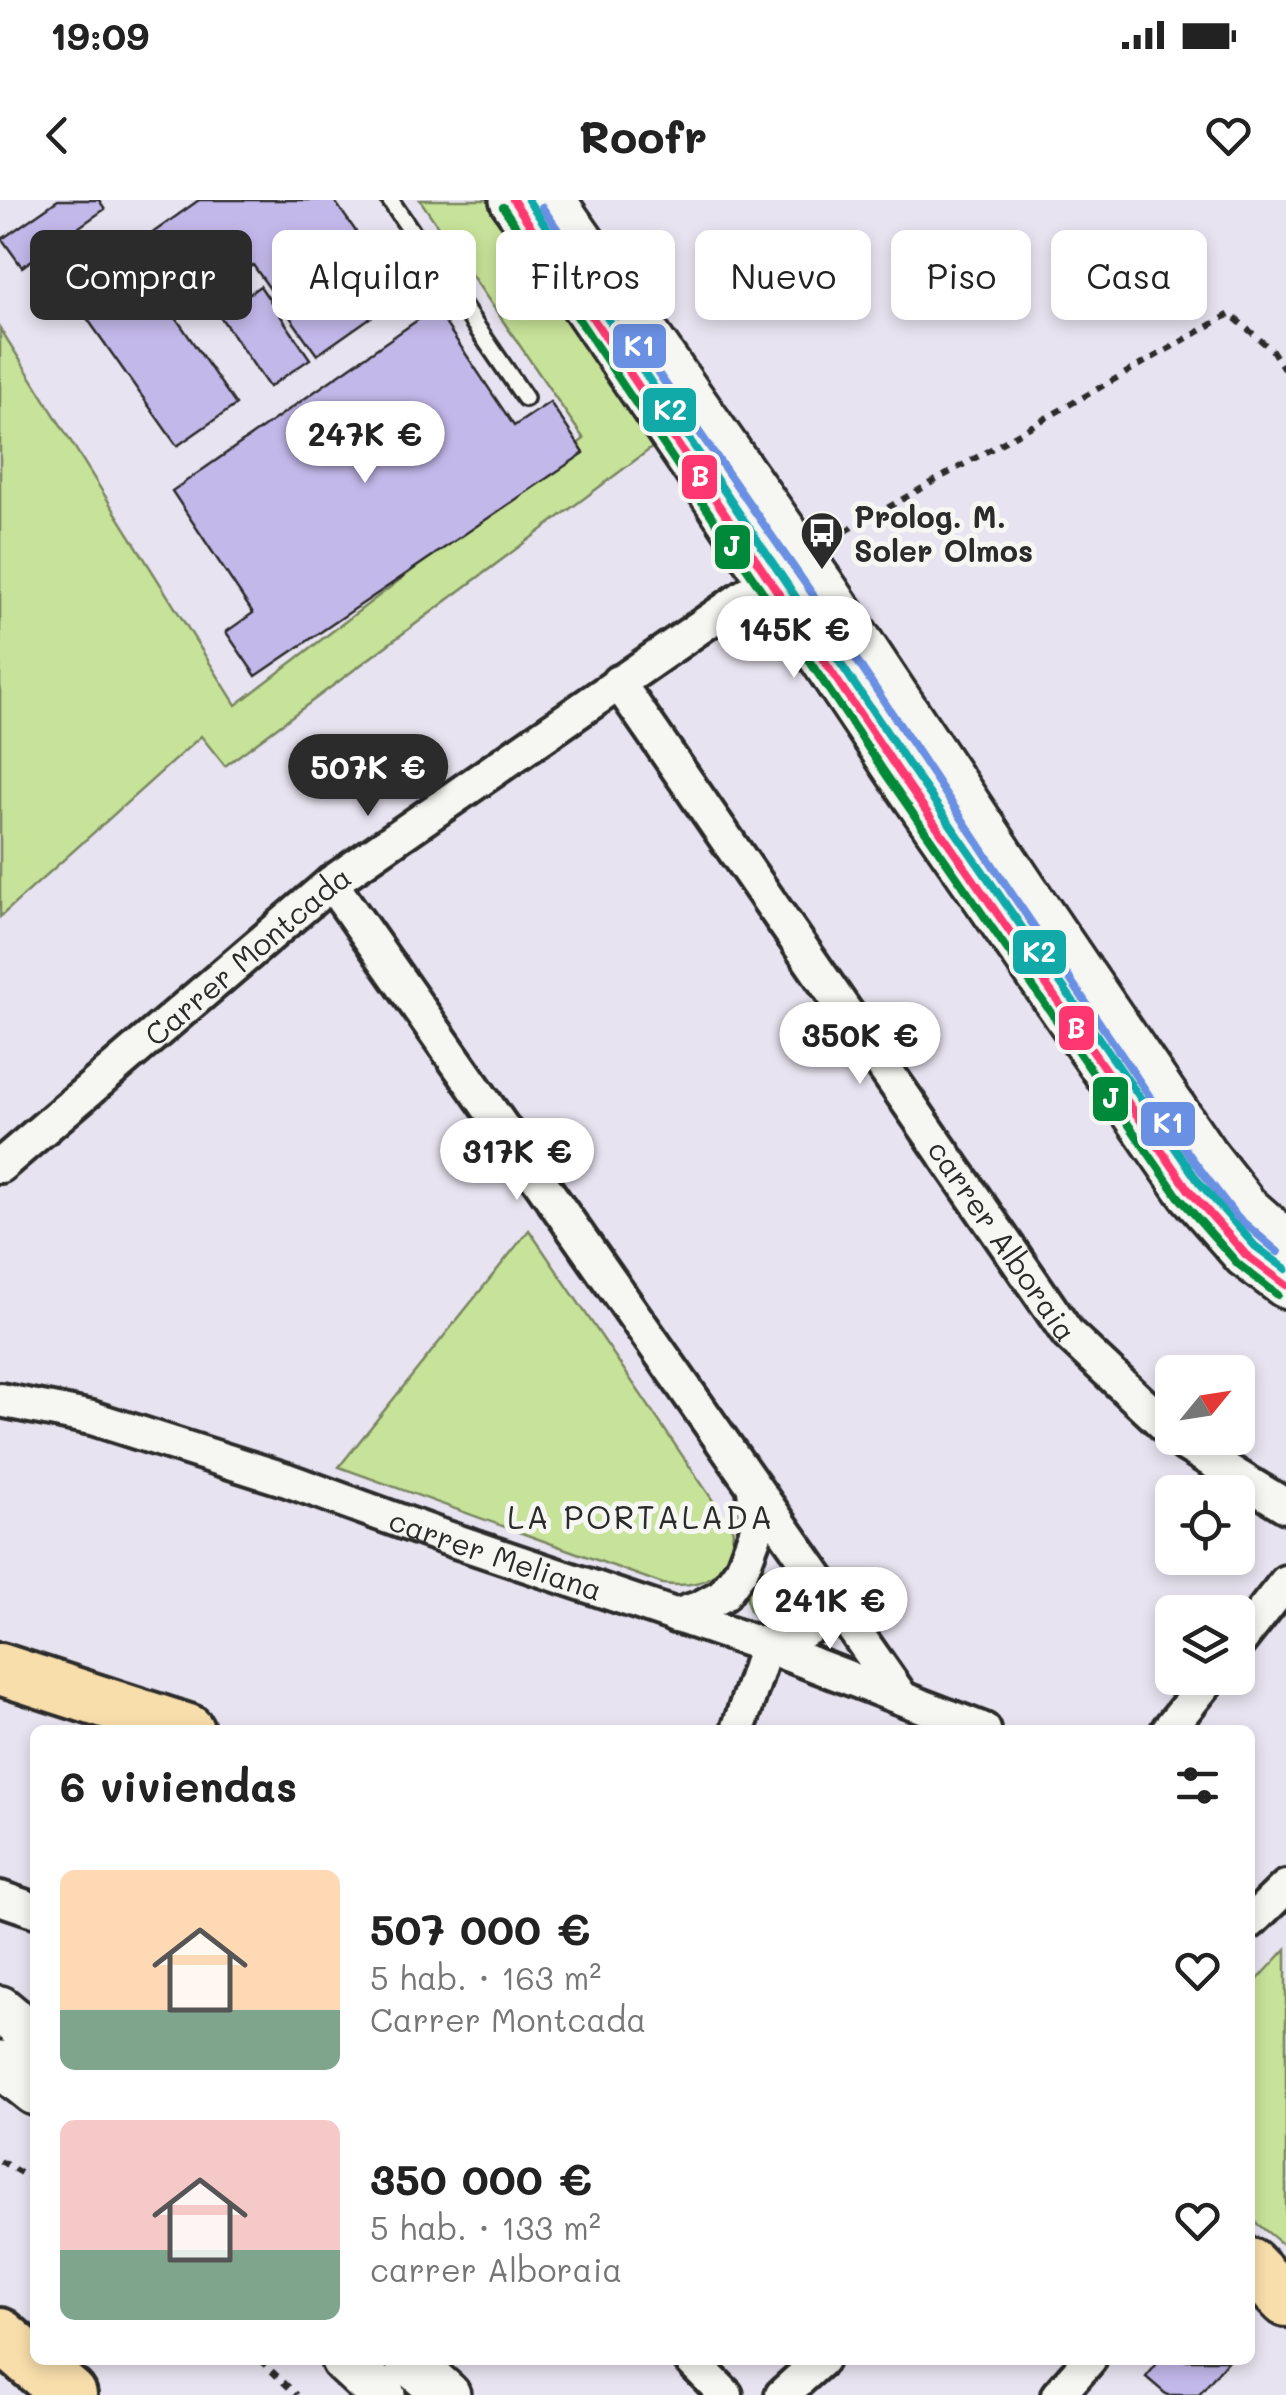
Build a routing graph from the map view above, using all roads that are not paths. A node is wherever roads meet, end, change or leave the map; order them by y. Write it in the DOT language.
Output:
graph roads {
  1 [pos="390,200"];
  2 [pos="514,200"];
  3 [pos="552,200"];
  4 [pos="525,398"];
  5 [pos="785,567"];
  6 [pos="618,682"];
  7 [pos="331,883"];
  8 [pos="0,1166"];
  9 [pos="1286,1244"];
  10 [pos="1286,1286"];
  11 [pos="0,1400"];
  12 [pos="1155,1416"];
  13 [pos="1202,1455"];
  14 [pos="754,1487"];
  15 [pos="1286,1506"];
  16 [pos="1286,1582"];
  17 [pos="825,1591"];
  18 [pos="675,1616"];
  19 [pos="1255,1621"];
  20 [pos="766,1646"];
  21 [pos="0,1669"];
  22 [pos="1196,1695"];
  23 [pos="0,1698"];
  24 [pos="903,1700"];
  25 [pos="89,1725"];
  26 [pos="173,1725"];
  27 [pos="740,1725"];
  28 [pos="970,1725"];
  29 [pos="1172,1725"];
  30 [pos="1286,1886"];
  31 [pos="0,1898"];
  32 [pos="30,1908"];
  33 [pos="1255,1916"];
  34 [pos="0,2009"];
  35 [pos="30,2034"];
  36 [pos="0,2064"];
  37 [pos="30,2088"];
  38 [pos="1255,2269"];
  39 [pos="1286,2301"];
  40 [pos="1255,2307"];
  41 [pos="0,2335"];
  42 [pos="1286,2337"];
  43 [pos="30,2361"];
  44 [pos="35,2365"];
  45 [pos="349,2365"];
  46 [pos="414,2365"];
  47 [pos="696,2365"];
  48 [pos="815,2365"];
  49 [pos="1085,2365"];
  50 [pos="70,2395"];
  51 [pos="382,2395"];
  52 [pos="447,2395"];
  53 [pos="726,2395"];
  54 [pos="782,2395"];
  55 [pos="1058,2395"];
  1 -- 4 [label="lane"];
  2 -- 5 [label="main road"];
  3 -- 5 [label="main road"];
  5 -- 6 [label="street, Carrer Montcada"];
  5 -- 9 [label="main road"];
  5 -- 10 [label="main road"];
  6 -- 7 [label="street, Carrer Montcada"];
  6 -- 12 [label="street, carrer Alboraia"];
  7 -- 8 [label="street, Carrer Montcada"];
  7 -- 14 [label="street"];
  11 -- 18 [label="street, carrer Meliana"];
  13 -- 15 [label="street, carrer Alboraia"];
  14 -- 17 [label="street"];
  14 -- 18 [label="street"];
  16 -- 19 [label="street"];
  17 -- 20 [label="street"];
  17 -- 24 [label="street"];
  18 -- 20 [label="street, carrer Meliana"];
  20 -- 24 [label="street, carrer Meliana"];
  20 -- 27 [label="street"];
  21 -- 26 [label="main road"];
  22 -- 29 [label="street"];
  23 -- 25 [label="main road"];
  24 -- 28 [label="street, carrer Meliana"];
  30 -- 33 [label="street"];
  31 -- 32 [label="street"];
  34 -- 35 [label="main road"];
  36 -- 37 [label="main road"];
  38 -- 39 [label="main road"];
  40 -- 42 [label="main road"];
  41 -- 43 [label="highway"];
  44 -- 50 [label="highway"];
  45 -- 51 [label="main road"];
  46 -- 52 [label="main road"];
  47 -- 53 [label="street"];
  48 -- 54 [label="street"];
  49 -- 55 [label="street"];
}
